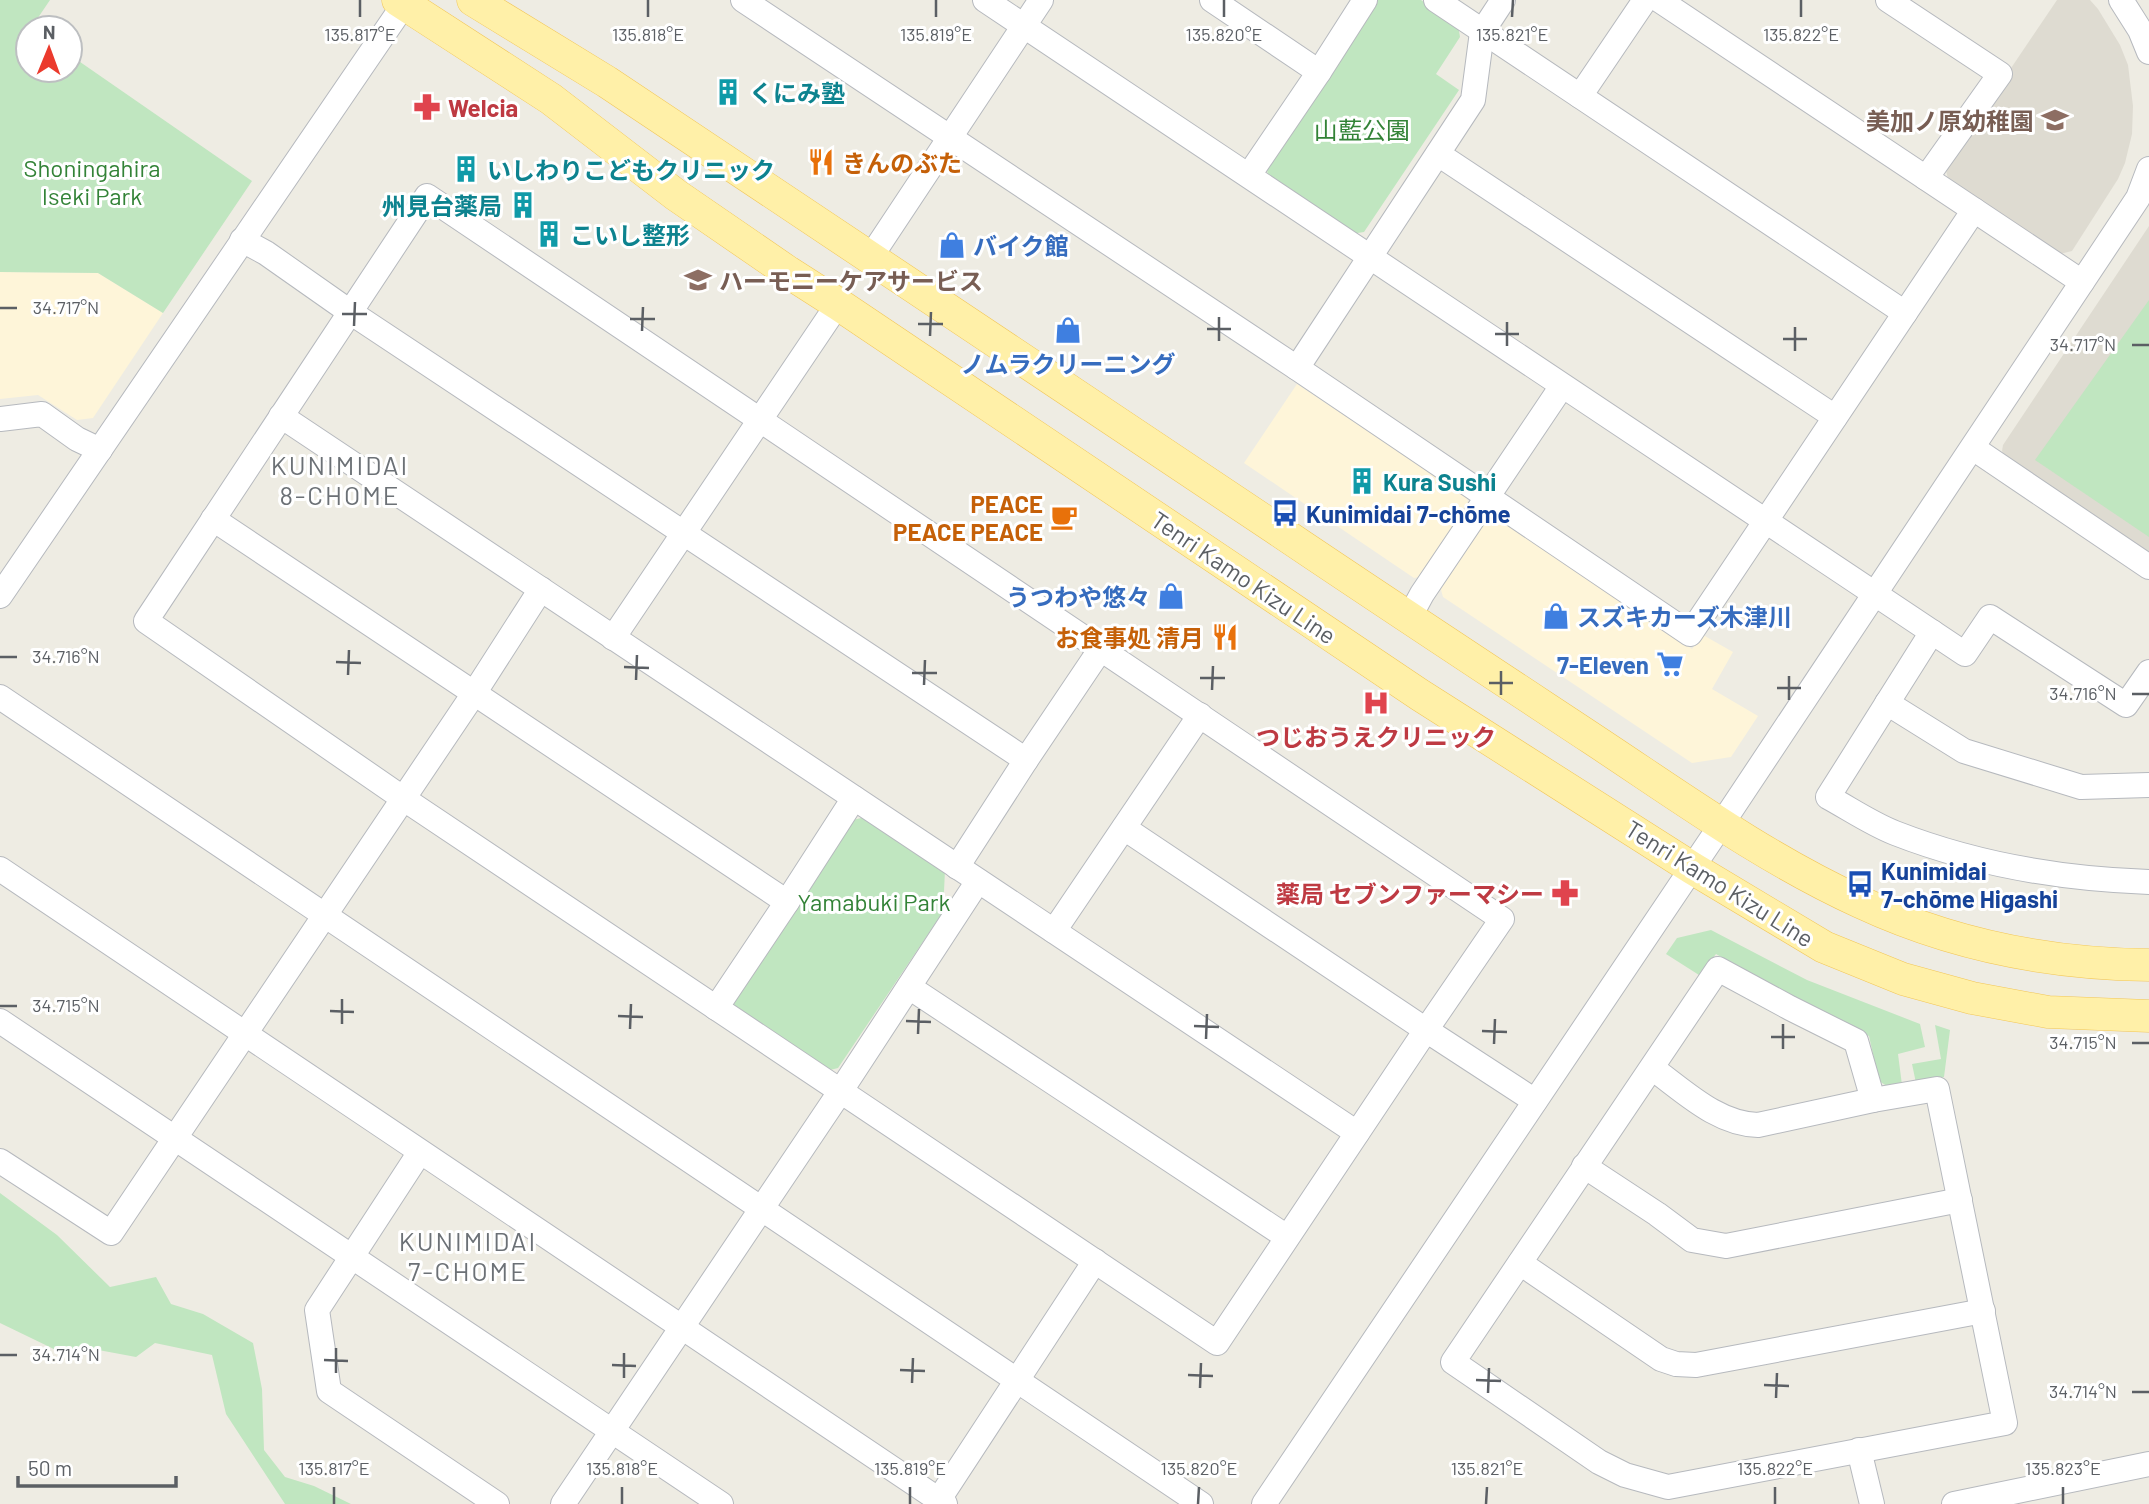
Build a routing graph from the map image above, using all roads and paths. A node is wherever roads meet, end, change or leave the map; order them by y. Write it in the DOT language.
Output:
graph roads {
  1 [pos="473,0"];
  2 [pos="743,0"];
  3 [pos="985,0"];
  4 [pos="1041,0"];
  5 [pos="1212,0"];
  6 [pos="1365,0"];
  7 [pos="1436,0"];
  8 [pos="1503,0"];
  9 [pos="1645,0"];
  10 [pos="1659,0"];
  11 [pos="1888,0"];
  12 [pos="2121,0"];
  13 [pos="403,1"];
  14 [pos="1023,26"];
  15 [pos="1482,32"];
  16 [pos="2146,36"];
  17 [pos="1320,72"];
  18 [pos="1580,96"];
  19 [pos="949,138"];
  20 [pos="1438,154"];
  21 [pos="2149,169"];
  22 [pos="1249,176"];
  23 [pos="1926,178"];
  24 [pos="1974,210"];
  25 [pos="242,240"];
  26 [pos="1369,257"];
  27 [pos="870,258"];
  28 [pos="2082,282"];
  29 [pos="838,304"];
  30 [pos="350,312"];
  31 [pos="1905,313"];
  32 [pos="1297,368"];
  33 [pos="1562,386"];
  34 [pos="281,416"];
  35 [pos="1835,417"];
  36 [pos="0,419"];
  37 [pos="759,420"];
  38 [pos="1973,448"];
  39 [pos="100,450"];
  40 [pos="1487,499"];
  41 [pos="213,519"];
  42 [pos="1765,522"];
  43 [pos="684,532"];
  44 [pos="2149,567"];
  45 [pos="541,589"];
  46 [pos="1873,594"];
  47 [pos="0,596"];
  48 [pos="1409,618"];
  49 [pos="1932,632"];
  50 [pos="613,638"];
  51 [pos="1100,650"];
  52 [pos="2149,672"];
  53 [pos="473,695"];
  54 [pos="0,697"];
  55 [pos="1887,703"];
  56 [pos="1200,715"];
  57 [pos="1026,760"];
  58 [pos="2149,785"];
  59 [pos="854,798"];
  60 [pos="404,799"];
  61 [pos="1721,825"];
  62 [pos="1124,828"];
  63 [pos="957,867"];
  64 [pos="1692,868"];
  65 [pos="0,869"];
  66 [pos="978,881"];
  67 [pos="2149,882"];
  68 [pos="787,902"];
  69 [pos="325,916"];
  70 [pos="1054,931"];
  71 [pos="2149,965"];
  72 [pos="909,987"];
  73 [pos="716,1008"];
  74 [pos="2149,1017"];
  75 [pos="1,1023"];
  76 [pos="1426,1030"];
  77 [pos="246,1034"];
  78 [pos="1652,1068"];
  79 [pos="840,1092"];
  80 [pos="1873,1100"];
  81 [pos="1535,1101"];
  82 [pos="1357,1133"];
  83 [pos="176,1139"];
  84 [pos="421,1152"];
  85 [pos="0,1161"];
  86 [pos="1584,1166"];
  87 [pos="1960,1200"];
  88 [pos="761,1209"];
  89 [pos="1287,1237"];
  90 [pos="352,1256"];
  91 [pos="1095,1261"];
  92 [pos="1520,1262"];
  93 [pos="1983,1311"];
  94 [pos="682,1326"];
  95 [pos="1018,1381"];
  96 [pos="611,1432"];
  97 [pos="1859,1450"];
  98 [pos="2149,1464"];
  99 [pos="1683,1495"];
  100 [pos="2018,1497"];
  101 [pos="713,1502"];
  102 [pos="940,1503"];
  103 [pos="497,1504"];
  104 [pos="564,1504"];
  105 [pos="1201,1504"];
  106 [pos="1264,1504"];
  107 [pos="1872,1504"];
  108 [pos="1954,1504"];
  1 -- 27 [label="main road, Tenri Kamo Kizu Line"];
  2 -- 19 [label="street"];
  3 -- 14 [label="street"];
  4 -- 14 [label="street"];
  5 -- 17 [label="street"];
  6 -- 17 [label="street"];
  7 -- 15 [label="street"];
  8 -- 15 [label="street"];
  9 -- 18 [label="street"];
  10 -- 23 [label="street"];
  11 -- 23 [label="street"];
  12 -- 16 [label="street"];
  13 -- 25 [label="street"];
  13 -- 29 [label="main road, Tenri Kamo Kizu Line"];
  14 -- 19 [label="street"];
  14 -- 22 [label="street"];
  15 -- 18 [label="street"];
  15 -- 20 [label="street"];
  17 -- 22 [label="street"];
  18 -- 31 [label="street"];
  19 -- 27 [label="street"];
  19 -- 32 [label="street"];
  20 -- 26 [label="street"];
  20 -- 35 [label="street"];
  21 -- 28 [label="street"];
  22 -- 26 [label="street"];
  23 -- 24 [label="street"];
  24 -- 28 [label="street"];
  24 -- 31 [label="street"];
  25 -- 30 [label="street"];
  25 -- 39 [label="street"];
  26 -- 32 [label="street"];
  26 -- 33 [label="street"];
  27 -- 48 [label="main road, Tenri Kamo Kizu Line"];
  28 -- 38 [label="street"];
  29 -- 37 [label="street"];
  29 -- 64 [label="main road, Tenri Kamo Kizu Line"];
  30 -- 34 [label="street"];
  30 -- 37 [label="street"];
  30 -- 43 [label="street"];
  31 -- 35 [label="street"];
  32 -- 40 [label="street"];
  33 -- 40 [label="street"];
  33 -- 42 [label="street"];
  34 -- 41 [label="street"];
  34 -- 45 [label="street"];
  35 -- 42 [label="street"];
  36 -- 39 [label="street"];
  37 -- 43 [label="street"];
  37 -- 51 [label="street"];
  38 -- 44 [label="street"];
  38 -- 46 [label="street"];
  39 -- 47 [label="street"];
  40 -- 42 [label="street"];
  40 -- 48 [label="street"];
  41 -- 53 [label="street"];
  41 -- 60 [label="street"];
  42 -- 46 [label="street"];
  43 -- 50 [label="street"];
  43 -- 57 [label="street"];
  45 -- 50 [label="street"];
  45 -- 53 [label="street"];
  46 -- 49 [label="street"];
  46 -- 61 [label="street"];
  48 -- 61 [label="main road, Tenri Kamo Kizu Line"];
  49 -- 52 [label="street"];
  49 -- 55 [label="street"];
  50 -- 59 [label="street"];
  51 -- 56 [label="street"];
  51 -- 57 [label="street"];
  53 -- 60 [label="street"];
  53 -- 68 [label="street"];
  54 -- 69 [label="street"];
  55 -- 58 [label="street"];
  55 -- 67 [label="street"];
  56 -- 62 [label="street"];
  56 -- 76 [label="street"];
  57 -- 63 [label="street"];
  59 -- 63 [label="street"];
  59 -- 68 [label="street"];
  60 -- 69 [label="street"];
  60 -- 73 [label="street"];
  61 -- 64 [label="street"];
  61 -- 71 [label="main road, Tenri Kamo Kizu Line"];
  62 -- 70 [label="street"];
  62 -- 76 [label="street"];
  63 -- 66 [label="street"];
  64 -- 74 [label="main road, Tenri Kamo Kizu Line"];
  64 -- 81 [label="street"];
  65 -- 77 [label="street"];
  66 -- 70 [label="street"];
  66 -- 72 [label="street"];
  68 -- 73 [label="street"];
  69 -- 77 [label="street"];
  69 -- 88 [label="street"];
  70 -- 82 [label="street"];
  72 -- 79 [label="street"];
  72 -- 89 [label="street"];
  73 -- 79 [label="street"];
  75 -- 83 [label="street"];
  76 -- 81 [label="street"];
  76 -- 82 [label="street"];
  77 -- 83 [label="street"];
  77 -- 84 [label="street"];
  78 -- 80 [label="street"];
  78 -- 80 [label="street"];
  78 -- 86 [label="street"];
  79 -- 88 [label="street"];
  79 -- 91 [label="street"];
  80 -- 87 [label="street"];
  81 -- 106 [label="street"];
  82 -- 89 [label="street"];
  83 -- 85 [label="street"];
  83 -- 90 [label="street"];
  84 -- 90 [label="street"];
  84 -- 94 [label="street"];
  86 -- 87 [label="street"];
  86 -- 92 [label="street"];
  87 -- 93 [label="street"];
  88 -- 94 [label="street"];
  88 -- 95 [label="street"];
  89 -- 91 [label="street"];
  90 -- 96 [label="street"];
  90 -- 103 [label="street"];
  91 -- 95 [label="street"];
  92 -- 93 [label="street"];
  92 -- 99 [label="street"];
  93 -- 97 [label="street"];
  94 -- 96 [label="street"];
  94 -- 102 [label="street"];
  95 -- 102 [label="street"];
  95 -- 105 [label="street"];
  96 -- 101 [label="street"];
  96 -- 104 [label="street"];
  97 -- 99 [label="street"];
  97 -- 107 [label="street"];
  98 -- 100 [label="street"];
  100 -- 108 [label="street"];
}
